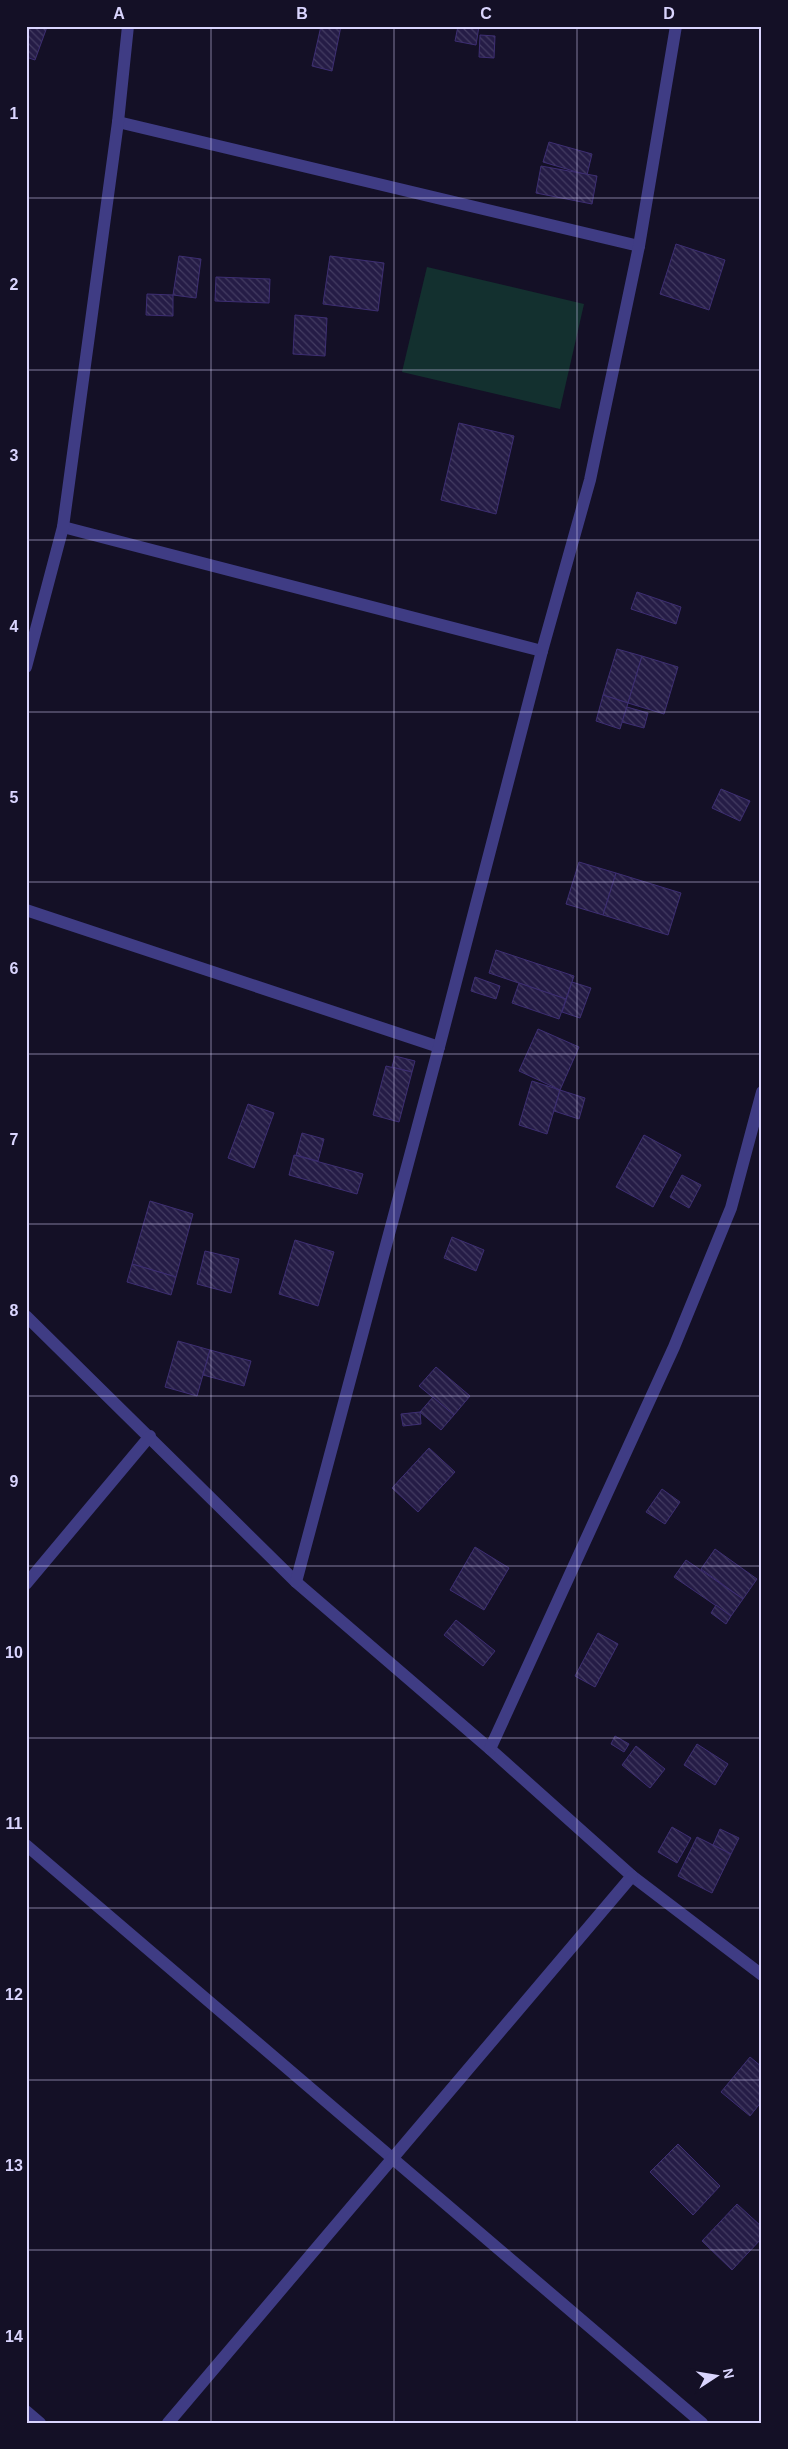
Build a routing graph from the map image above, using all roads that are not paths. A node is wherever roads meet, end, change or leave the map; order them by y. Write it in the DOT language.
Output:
graph roads {
  1 [pos="128,26"];
  2 [pos="676,26"];
  3 [pos="118,122"];
  4 [pos="639,246"];
  5 [pos="63,527"];
  6 [pos="542,650"];
  7 [pos="26,667"];
  8 [pos="26,910"];
  9 [pos="439,1047"];
  10 [pos="762,1092"];
  11 [pos="26,1316"];
  12 [pos="150,1436"];
  13 [pos="296,1582"];
  14 [pos="26,1584"];
  15 [pos="490,1749"];
  16 [pos="26,1845"];
  17 [pos="632,1876"];
  18 [pos="762,1975"];
  19 [pos="393,2158"];
  20 [pos="26,2411"];
  21 [pos="40,2423"];
  22 [pos="168,2423"];
  23 [pos="702,2423"];
  1 -- 3 [label="street"];
  2 -- 4 [label="street"];
  3 -- 4 [label="street"];
  3 -- 5 [label="street"];
  4 -- 6 [label="street"];
  5 -- 6 [label="street"];
  5 -- 7 [label="street"];
  6 -- 9 [label="street"];
  8 -- 9 [label="street"];
  9 -- 13 [label="street"];
  10 -- 15 [label="street"];
  11 -- 12 [label="street"];
  12 -- 13 [label="street"];
  12 -- 14 [label="street"];
  13 -- 15 [label="street"];
  15 -- 17 [label="street"];
  16 -- 19 [label="street"];
  17 -- 18 [label="street"];
  17 -- 19 [label="street"];
  19 -- 22 [label="street"];
  19 -- 23 [label="street"];
  20 -- 21 [label="street"];
}
